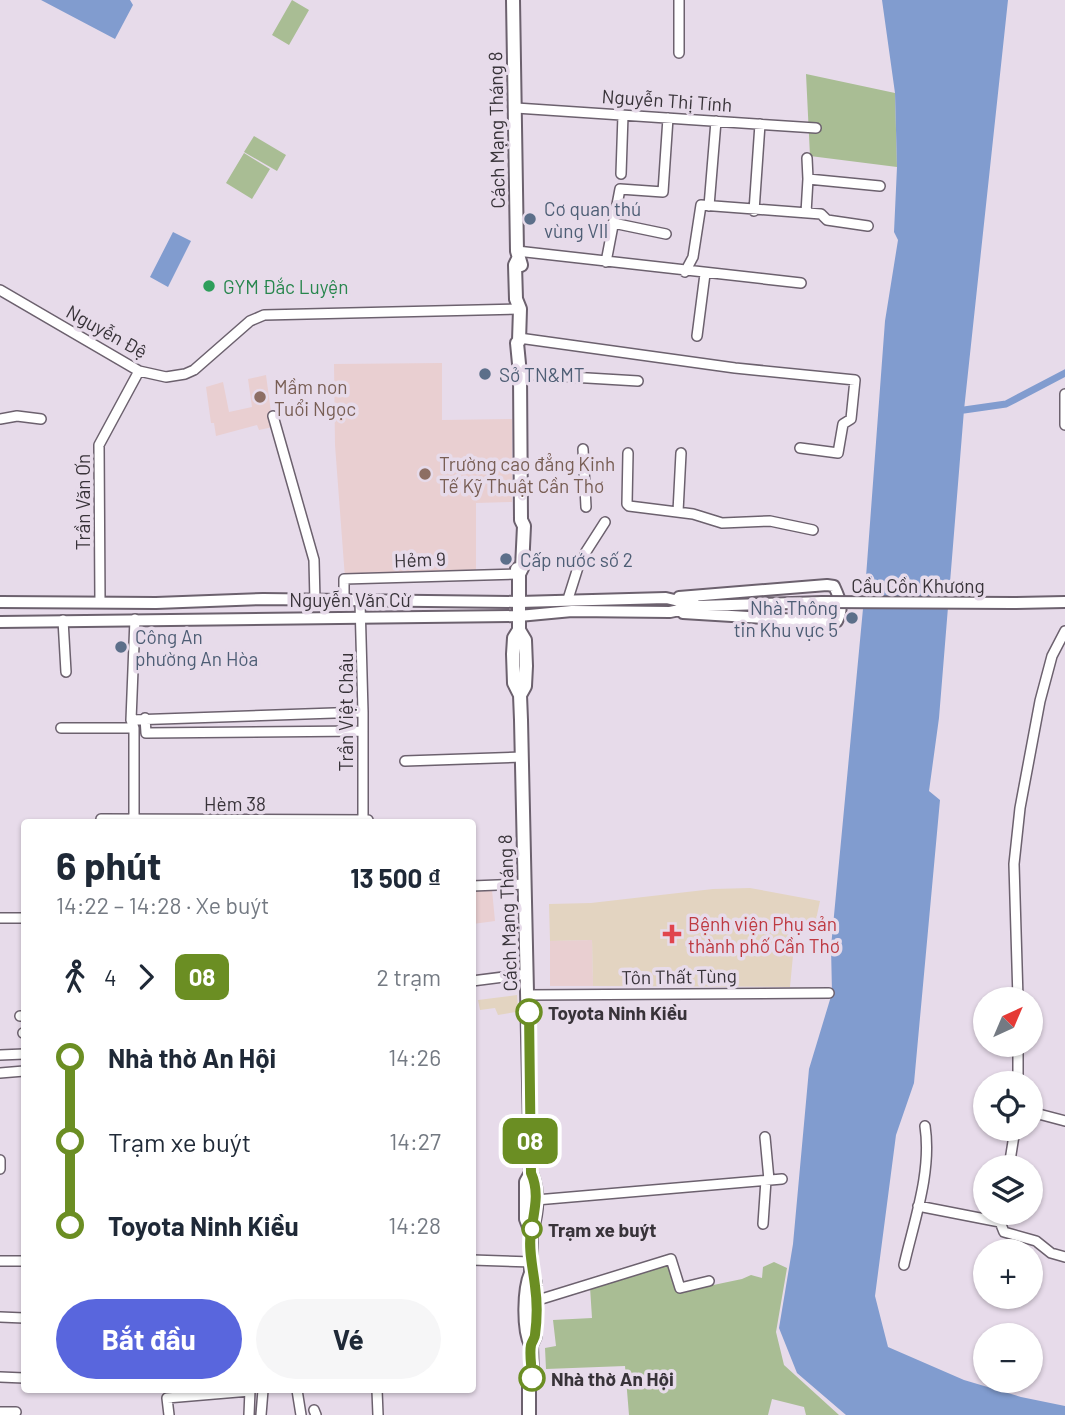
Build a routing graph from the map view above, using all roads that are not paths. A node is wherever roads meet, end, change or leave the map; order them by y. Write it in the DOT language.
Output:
graph roads {
  1 [pos="513,0"];
  2 [pos="679,0"];
  3 [pos="679,53"];
  4 [pos="516,108"];
  5 [pos="622,115"];
  6 [pos="668,118"];
  7 [pos="716,121"];
  8 [pos="760,124"];
  9 [pos="816,128"];
  10 [pos="807,159"];
  11 [pos="621,174"];
  12 [pos="808,179"];
  13 [pos="880,186"];
  14 [pos="709,206"];
  15 [pos="754,211"];
  16 [pos="806,214"];
  17 [pos="613,223"];
  18 [pos="868,226"];
  19 [pos="666,234"];
  20 [pos="518,256"];
  21 [pos="606,262"];
  22 [pos="685,272"];
  23 [pos="705,274"];
  24 [pos="801,283"];
  25 [pos="0,290"];
  26 [pos="519,306"];
  27 [pos="697,336"];
  28 [pos="519,339"];
  29 [pos="139,371"];
  30 [pos="520,371"];
  31 [pos="638,381"];
  32 [pos="1065,394"];
  33 [pos="273,416"];
  34 [pos="0,419"];
  35 [pos="41,419"];
  36 [pos="1065,425"];
  37 [pos="800,448"];
  38 [pos="583,449"];
  39 [pos="628,453"];
  40 [pos="681,453"];
  41 [pos="586,507"];
  42 [pos="678,512"];
  43 [pos="605,522"];
  44 [pos="813,530"];
  45 [pos="519,574"];
  46 [pos="666,598"];
  47 [pos="568,599"];
  48 [pos="315,601"];
  49 [pos="344,601"];
  50 [pos="360,601"];
  51 [pos="0,602"];
  52 [pos="100,602"];
  53 [pos="519,602"];
  54 [pos="822,602"];
  55 [pos="1065,602"];
  56 [pos="699,606"];
  57 [pos="670,612"];
  58 [pos="519,616"];
  59 [pos="361,617"];
  60 [pos="135,619"];
  61 [pos="64,621"];
  62 [pos="0,622"];
  63 [pos="1065,631"];
  64 [pos="66,672"];
  65 [pos="363,712"];
  66 [pos="145,718"];
  67 [pos="133,724"];
  68 [pos="61,728"];
  69 [pos="363,731"];
  70 [pos="522,757"];
  71 [pos="405,761"];
  72 [pos="134,819"];
  73 [pos="364,819"];
  74 [pos="525,884"];
  75 [pos="476,886"];
  76 [pos="0,918"];
  77 [pos="21,918"];
  78 [pos="527,974"];
  79 [pos="476,980"];
  80 [pos="1018,987"];
  81 [pos="830,992"];
  82 [pos="528,995"];
  83 [pos="21,1054"];
  84 [pos="0,1055"];
  85 [pos="21,1071"];
  86 [pos="0,1073"];
  87 [pos="1043,1115"];
  88 [pos="1065,1121"];
  89 [pos="925,1126"];
  90 [pos="765,1137"];
  91 [pos="0,1160"];
  92 [pos="0,1168"];
  93 [pos="531,1173"];
  94 [pos="782,1179"];
  95 [pos="768,1180"];
  96 [pos="536,1200"];
  97 [pos="918,1206"];
  98 [pos="973,1213"];
  99 [pos="763,1224"];
  100 [pos="1003,1225"];
  101 [pos="531,1232"];
  102 [pos="1065,1257"];
  103 [pos="476,1260"];
  104 [pos="0,1261"];
  105 [pos="21,1261"];
  106 [pos="904,1265"];
  107 [pos="531,1267"];
  108 [pos="709,1281"];
  109 [pos="535,1301"];
  110 [pos="0,1317"];
  111 [pos="21,1318"];
  112 [pos="531,1345"];
  113 [pos="0,1377"];
  114 [pos="21,1378"];
  115 [pos="532,1378"];
  116 [pos="219,1393"];
  117 [pos="250,1393"];
  118 [pos="263,1393"];
  119 [pos="297,1393"];
  120 [pos="377,1393"];
  121 [pos="0,1412"];
  122 [pos="16,1412"];
  123 [pos="169,1415"];
  124 [pos="249,1415"];
  125 [pos="261,1415"];
  126 [pos="301,1415"];
  127 [pos="378,1415"];
  128 [pos="529,1415"];
  129 [pos="536,1415"];
  1 -- 4 [label="highway, Cách Mạng Tháng 8"];
  2 -- 3 [label="street"];
  4 -- 5 [label="street, Nguyễn Thị Tính"];
  4 -- 20 [label="highway, Cách Mạng Tháng 8"];
  5 -- 6 [label="street, Nguyễn Thị Tính"];
  5 -- 11 [label="street"];
  6 -- 7 [label="street, Nguyễn Thị Tính"];
  6 -- 17 [label="street"];
  7 -- 8 [label="street, Nguyễn Thị Tính"];
  7 -- 14 [label="street"];
  8 -- 9 [label="street, Nguyễn Thị Tính"];
  8 -- 15 [label="street"];
  10 -- 12 [label="street"];
  12 -- 13 [label="street"];
  12 -- 16 [label="street"];
  14 -- 15 [label="street"];
  14 -- 22 [label="street"];
  15 -- 16 [label="street"];
  16 -- 18 [label="street"];
  17 -- 19 [label="street"];
  17 -- 21 [label="street"];
  20 -- 21 [label="street"];
  20 -- 26 [label="highway, Cách Mạng Tháng 8"];
  21 -- 22 [label="street"];
  22 -- 23 [label="street"];
  23 -- 24 [label="street"];
  23 -- 27 [label="street"];
  25 -- 29 [label="street, Nguyễn Đệ"];
  26 -- 28 [label="highway, Cách Mạng Tháng 8"];
  26 -- 29 [label="street, Nguyễn Đệ"];
  28 -- 30 [label="highway, Cách Mạng Tháng 8"];
  28 -- 37 [label="street"];
  29 -- 52 [label="street, Trần Văn Ơn"];
  30 -- 31 [label="street"];
  30 -- 45 [label="highway, Cách Mạng Tháng 8"];
  32 -- 36 [label="street"];
  33 -- 48 [label="street"];
  34 -- 35 [label="street"];
  38 -- 41 [label="street"];
  39 -- 42 [label="street"];
  40 -- 42 [label="street"];
  42 -- 44 [label="street"];
  43 -- 47 [label="street"];
  45 -- 49 [label="street, Hẻm 9"];
  45 -- 53 [label="highway, Cách Mạng Tháng 8"];
  46 -- 47 [label="main road, Nguyễn Văn Cừ"];
  46 -- 56 [label="main road, Nguyễn Văn Cừ"];
  46 -- 57 [label="main road"];
  47 -- 53 [label="main road, Nguyễn Văn Cừ"];
  48 -- 49 [label="main road, Nguyễn Văn Cừ"];
  48 -- 52 [label="main road, Nguyễn Văn Cừ"];
  49 -- 50 [label="main road, Nguyễn Văn Cừ"];
  50 -- 53 [label="main road, Nguyễn Văn Cừ"];
  50 -- 59 [label="street, Trần Việt Châu"];
  51 -- 52 [label="main road, Nguyễn Văn Cừ"];
  53 -- 58 [label="highway, Cách Mạng Tháng 8"];
  54 -- 55 [label="main road, Cầu Cồn Khương, bridge"];
  54 -- 56 [label="main road, Nguyễn Văn Cừ"];
  56 -- 57 [label="main road, Nguyễn Văn Cừ"];
  57 -- 58 [label="main road, Nguyễn Văn Cừ"];
  58 -- 59 [label="main road, Nguyễn Văn Cừ"];
  58 -- 70 [label="highway, Cách Mạng Tháng 8"];
  59 -- 60 [label="main road, Nguyễn Văn Cừ"];
  59 -- 65 [label="street, Trần Việt Châu"];
  60 -- 61 [label="main road, Nguyễn Văn Cừ"];
  60 -- 67 [label="street"];
  61 -- 62 [label="main road, Nguyễn Văn Cừ"];
  61 -- 64 [label="street"];
  63 -- 80 [label="street"];
  65 -- 66 [label="street"];
  65 -- 69 [label="street, Trần Việt Châu"];
  66 -- 67 [label="street"];
  66 -- 69 [label="street"];
  67 -- 68 [label="street"];
  67 -- 72 [label="street"];
  69 -- 73 [label="street, Trần Việt Châu"];
  70 -- 71 [label="street"];
  70 -- 74 [label="highway, Cách Mạng Tháng 8"];
  74 -- 75 [label="street"];
  74 -- 78 [label="highway, Cách Mạng Tháng 8"];
  76 -- 77 [label="street"];
  78 -- 79 [label="street"];
  78 -- 82 [label="highway, Cách Mạng Tháng 8"];
  81 -- 82 [label="street, Tôn Thất Tùng"];
  82 -- 93 [label="highway, Cách Mạng Tháng 8"];
  83 -- 84 [label="street"];
  85 -- 86 [label="street"];
  87 -- 88 [label="street"];
  89 -- 97 [label="street"];
  90 -- 95 [label="street"];
  91 -- 92 [label="street"];
  93 -- 96 [label="highway, Cách Mạng Tháng 8"];
  93 -- 101 [label="highway, Cách Mạng Tháng 8"];
  94 -- 95 [label="street"];
  95 -- 96 [label="street"];
  95 -- 99 [label="street"];
  96 -- 101 [label="highway, Cách Mạng Tháng 8"];
  97 -- 98 [label="street"];
  97 -- 106 [label="street"];
  100 -- 102 [label="street"];
  101 -- 107 [label="highway, Cách Mạng Tháng 8"];
  103 -- 107 [label="street"];
  104 -- 105 [label="street"];
  107 -- 109 [label="highway, Cách Mạng Tháng 8"];
  107 -- 112 [label="highway, Cách Mạng Tháng 8"];
  108 -- 109 [label="street"];
  109 -- 112 [label="highway, Cách Mạng Tháng 8"];
  110 -- 111 [label="street"];
  112 -- 115 [label="highway, Cách Mạng Tháng 8"];
  113 -- 114 [label="street"];
  115 -- 128 [label="highway, Cách Mạng Tháng 8"];
  115 -- 129 [label="highway, Cách Mạng Tháng 8"];
  116 -- 123 [label="street"];
  117 -- 124 [label="street"];
  118 -- 125 [label="street"];
  119 -- 126 [label="street"];
  120 -- 127 [label="street"];
  121 -- 122 [label="street"];
}
